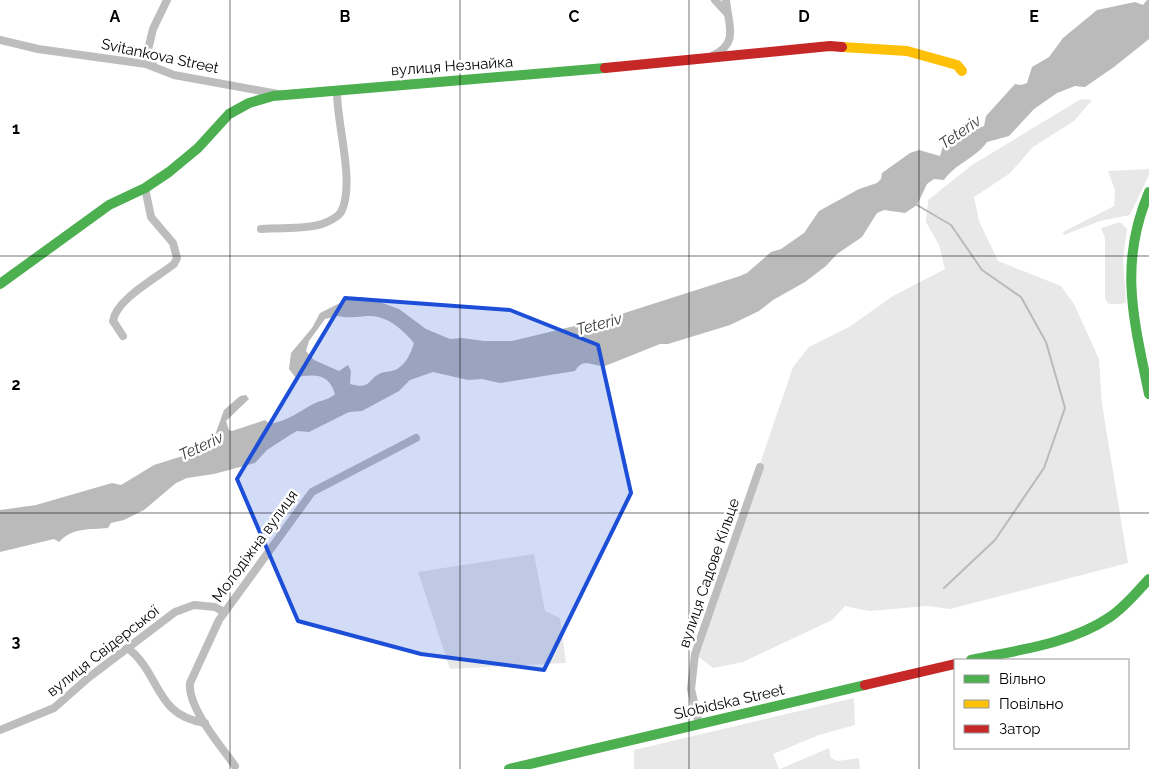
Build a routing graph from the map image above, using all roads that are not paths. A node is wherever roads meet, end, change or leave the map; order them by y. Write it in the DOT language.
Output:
graph roads {
  1 [pos="167,0"];
  2 [pos="716,0"];
  3 [pos="726,0"];
  4 [pos="727,13"];
  5 [pos="0,40"];
  6 [pos="710,57"];
  7 [pos="154,67"];
  8 [pos="962,71"];
  9 [pos="337,90"];
  10 [pos="284,95"];
  11 [pos="145,188"];
  12 [pos="1149,192"];
  13 [pos="261,229"];
  14 [pos="0,284"];
  15 [pos="123,336"];
  16 [pos="1149,394"];
  17 [pos="416,438"];
  18 [pos="760,467"];
  19 [pos="1149,579"];
  20 [pos="224,612"];
  21 [pos="129,649"];
  22 [pos="975,659"];
  23 [pos="954,664"];
  24 [pos="205,723"];
  25 [pos="698,724"];
  26 [pos="0,730"];
  27 [pos="237,768"];
  28 [pos="509,769"];
  1 -- 7 [label="street"];
  2 -- 4 [label="street"];
  3 -- 4 [label="street"];
  4 -- 6 [label="street"];
  5 -- 7 [label="street, Svitankova Street"];
  6 -- 8 [label="street, вулиця Незнайка"];
  6 -- 9 [label="street, вулиця Незнайка"];
  7 -- 10 [label="street, Svitankova Street"];
  9 -- 10 [label="street, вулиця Незнайка"];
  9 -- 13 [label="street"];
  10 -- 11 [label="street, вулиця Незнайка"];
  11 -- 14 [label="street, вулиця Незнайка"];
  11 -- 15 [label="street"];
  12 -- 16 [label="street"];
  17 -- 20 [label="street, Молодіжна вулиця"];
  18 -- 25 [label="street, вулиця Садове Кільце"];
  19 -- 22 [label="street"];
  20 -- 21 [label="street, вулиця Свідерської"];
  20 -- 24 [label="street, Молодіжна вулиця"];
  21 -- 24 [label="street"];
  21 -- 26 [label="street, вулиця Свідерської"];
  23 -- 25 [label="street, Slobidska Street"];
  24 -- 27 [label="street, Молодіжна вулиця"];
  25 -- 28 [label="street, Slobidska Street"];
}
